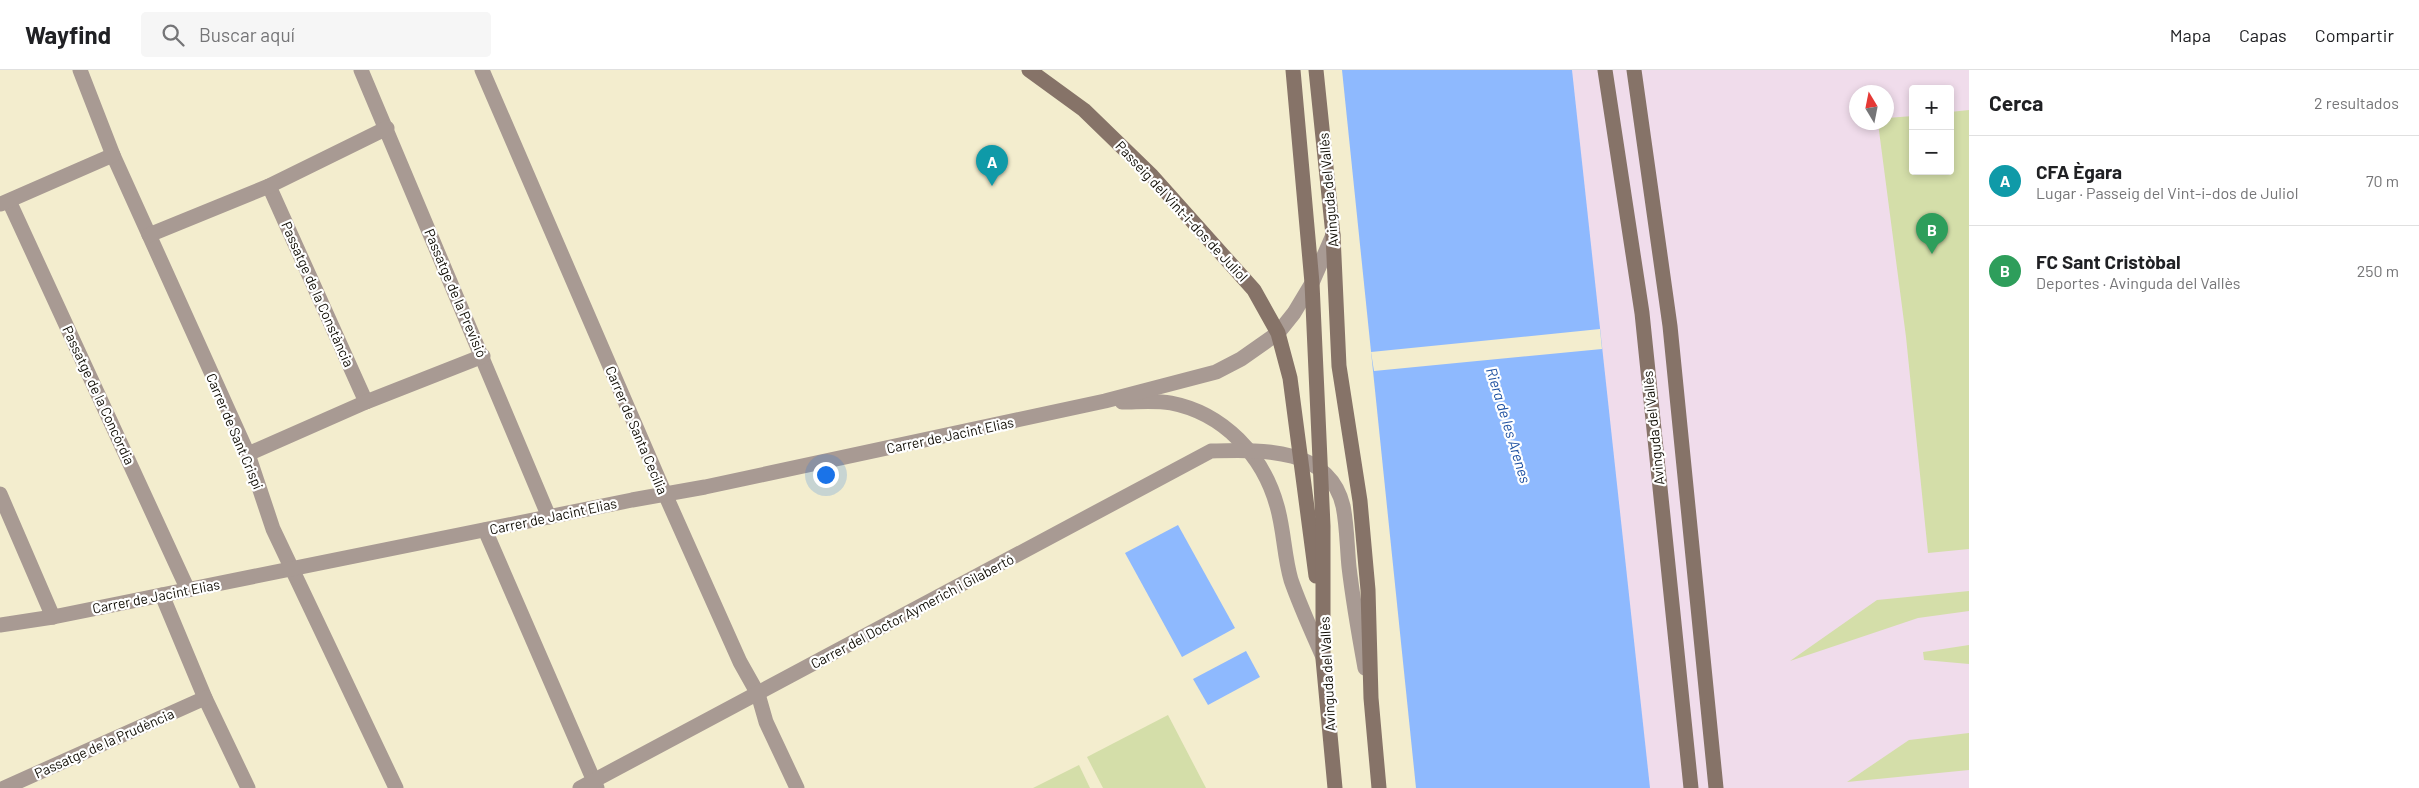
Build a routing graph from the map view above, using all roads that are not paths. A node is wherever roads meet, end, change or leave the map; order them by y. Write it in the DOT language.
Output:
graph roads {
  1 [pos="80,70"];
  2 [pos="361,70"];
  3 [pos="482,70"];
  4 [pos="1029,70"];
  5 [pos="1293,70"];
  6 [pos="1316,70"];
  7 [pos="1604,70"];
  8 [pos="1634,70"];
  9 [pos="387,128"];
  10 [pos="113,155"];
  11 [pos="269,186"];
  12 [pos="5,202"];
  13 [pos="149,234"];
  14 [pos="1333,235"];
  15 [pos="1312,283"];
  16 [pos="1278,333"];
  17 [pos="483,356"];
  18 [pos="1105,401"];
  19 [pos="366,402"];
  20 [pos="1248,450"];
  21 [pos="248,454"];
  22 [pos="1301,458"];
  23 [pos="1321,471"];
  24 [pos="0,494"];
  25 [pos="664,494"];
  26 [pos="549,517"];
  27 [pos="484,530"];
  28 [pos="291,569"];
  29 [pos="188,590"];
  30 [pos="162,595"];
  31 [pos="53,617"];
  32 [pos="1323,622"];
  33 [pos="0,625"];
  34 [pos="1323,659"];
  35 [pos="758,694"];
  36 [pos="205,698"];
  37 [pos="1371,698"];
  38 [pos="596,784"];
  39 [pos="4,788"];
  40 [pos="248,788"];
  41 [pos="396,788"];
  42 [pos="580,788"];
  43 [pos="797,788"];
  44 [pos="1335,788"];
  45 [pos="1379,788"];
  46 [pos="1690,788"];
  47 [pos="1716,788"];
  1 -- 10 [label="street, Carrer de Sant Crispí"];
  2 -- 9 [label="street, Passatge de la Previsió"];
  3 -- 25 [label="street, Carrer de Santa Cecilia"];
  4 -- 16 [label="main road, Passeig del Vint-i-dos de Juliol"];
  5 -- 15 [label="main road, Avinguda del Vallès"];
  6 -- 14 [label="main road, Avinguda del Vallès"];
  7 -- 46 [label="main road, Avinguda del Vallès"];
  8 -- 47 [label="main road, Avinguda del Vallès"];
  9 -- 11 [label="street"];
  9 -- 17 [label="street, Passatge de la Previsió"];
  10 -- 12 [label="street"];
  10 -- 13 [label="street, Carrer de Sant Crispí"];
  11 -- 13 [label="street"];
  11 -- 19 [label="street, Passatge de la Constància"];
  12 -- 29 [label="street, Passatge de la Concòrdia"];
  13 -- 21 [label="street, Carrer de Sant Crispí"];
  14 -- 15 [label="street, Carrer de Jacint Elias"];
  14 -- 37 [label="main road, Avinguda del Vallès"];
  15 -- 16 [label="street, Carrer de Jacint Elias"];
  15 -- 23 [label="main road, Avinguda del Vallès"];
  16 -- 18 [label="street, Carrer de Jacint Elias"];
  16 -- 22 [label="main road, Passeig del Vint-i-dos de Juliol"];
  17 -- 19 [label="street"];
  17 -- 26 [label="street, Passatge de la Previsió"];
  18 -- 20 [label="street, Carrer de Jacint Elias"];
  18 -- 25 [label="street, Carrer de Jacint Elias"];
  19 -- 21 [label="street"];
  20 -- 22 [label="street, Avinguda del Vallès"];
  20 -- 34 [label="street, Carrer de Jacint Elias"];
  20 -- 35 [label="street, Carrer del Doctor Aymerich i Gilabertó"];
  21 -- 28 [label="street, Carrer de Sant Crispí"];
  22 -- 23 [label="street, Avinguda del Vallès"];
  22 -- 32 [label="main road, Passeig del Vint-i-dos de Juliol"];
  23 -- 32 [label="main road, Avinguda del Vallès"];
  23 -- 37 [label="street, Avinguda del Vallès"];
  24 -- 31 [label="street"];
  25 -- 26 [label="street, Carrer de Jacint Elias"];
  25 -- 35 [label="street, Carrer de Santa Cecilia"];
  26 -- 27 [label="street, Carrer de Jacint Elias"];
  27 -- 28 [label="street, Carrer de Jacint Elias"];
  27 -- 38 [label="street"];
  28 -- 29 [label="street, Carrer de Jacint Elias"];
  28 -- 41 [label="street, Carrer de Sant Crispí"];
  29 -- 30 [label="street, Carrer de Jacint Elias"];
  30 -- 31 [label="street, Carrer de Jacint Elias"];
  30 -- 36 [label="street"];
  31 -- 33 [label="street, Carrer de Jacint Elias"];
  32 -- 34 [label="main road, Avinguda del Vallès"];
  34 -- 44 [label="main road, Avinguda del Vallès"];
  35 -- 38 [label="street, Carrer del Doctor Aymerich i Gilabertó"];
  35 -- 43 [label="street, Carrer de Santa Cecilia"];
  36 -- 39 [label="street, Passatge de la Prudència"];
  36 -- 40 [label="street"];
  37 -- 45 [label="main road, Avinguda del Vallès"];
  38 -- 42 [label="street, Carrer del Doctor Aymerich i Gilabertó"];
}
